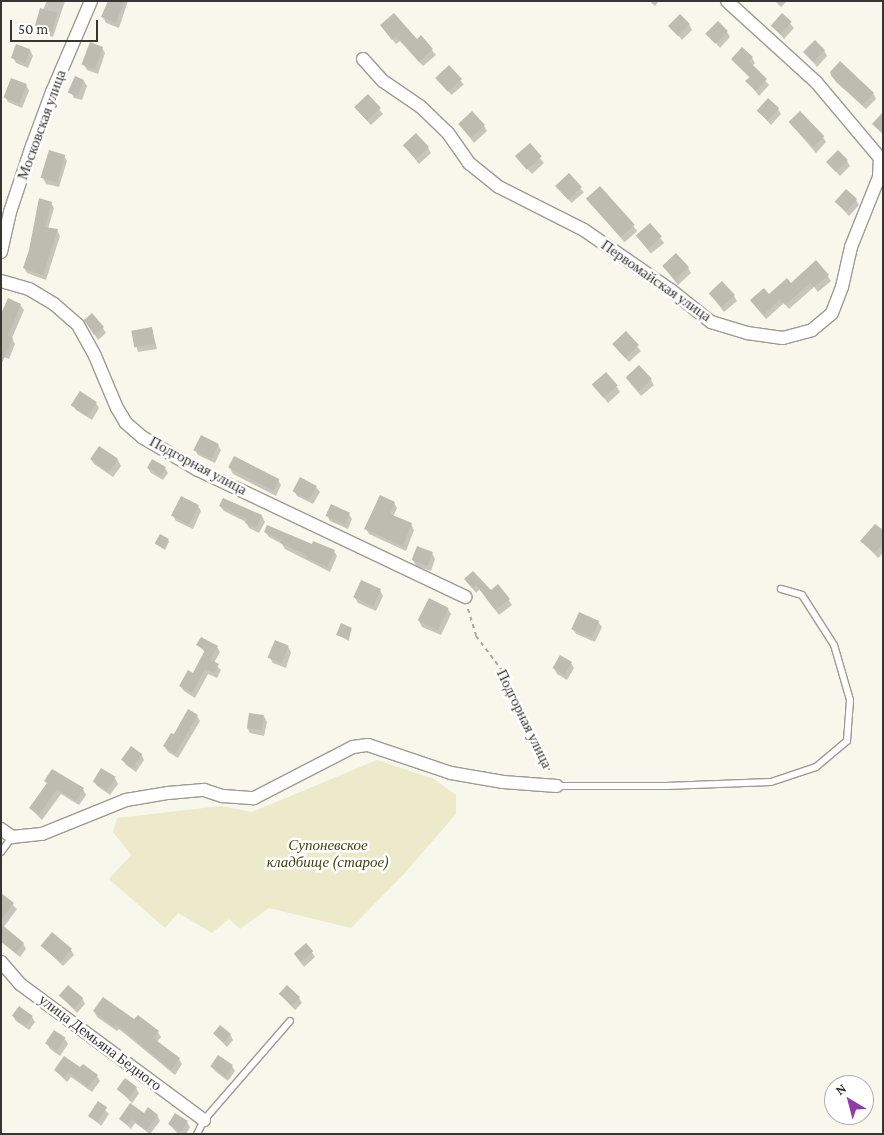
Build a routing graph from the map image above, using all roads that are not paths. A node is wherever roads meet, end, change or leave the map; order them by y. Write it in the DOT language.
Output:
graph roads {
  1 [pos="92,1"];
  2 [pos="727,1"];
  3 [pos="363,60"];
  4 [pos="1,252"];
  5 [pos="1,281"];
  6 [pos="781,589"];
  7 [pos="465,597"];
  8 [pos="557,786"];
  9 [pos="1,829"];
  10 [pos="12,837"];
  11 [pos="1,852"];
  12 [pos="1,962"];
  13 [pos="290,1021"];
  14 [pos="204,1120"];
  15 [pos="197,1134"];
  1 -- 4 [label="street, Московская улица"];
  2 -- 3 [label="street, Первомайская улица"];
  5 -- 7 [label="street, Подгорная улица"];
  6 -- 8 [label="lane"];
  8 -- 10 [label="street, Подгорная улица"];
  9 -- 10 [label="street"];
  10 -- 11 [label="lane"];
  12 -- 14 [label="street, улица Демьяна Бедного"];
  13 -- 14 [label="lane"];
  14 -- 15 [label="lane"];
}
